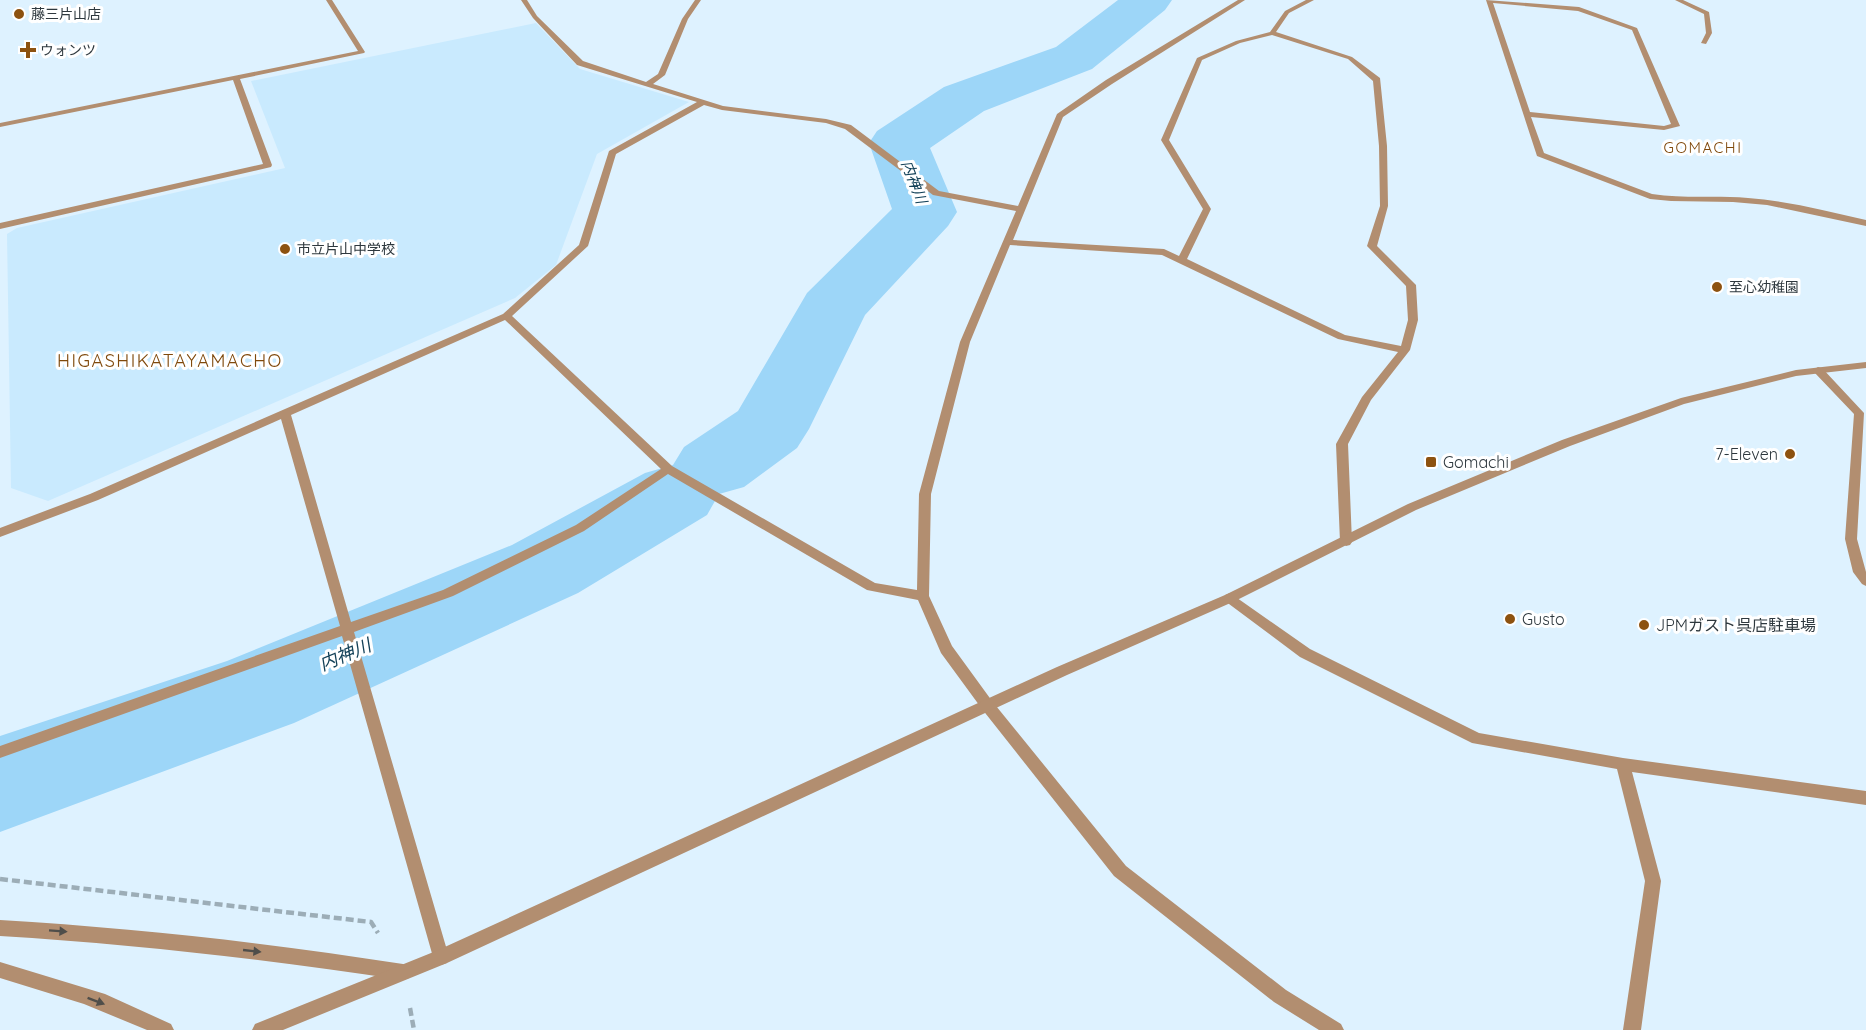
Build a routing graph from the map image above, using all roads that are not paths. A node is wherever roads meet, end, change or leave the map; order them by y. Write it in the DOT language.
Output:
graph roads {
  1 [pos="329,0"];
  2 [pos="524,0"];
  3 [pos="698,0"];
  4 [pos="1242,0"];
  5 [pos="1311,0"];
  6 [pos="1678,0"];
  7 [pos="1272,33"];
  8 [pos="1704,43"];
  9 [pos="236,79"];
  10 [pos="648,84"];
  11 [pos="703,102"];
  12 [pos="1527,114"];
  13 [pos="0,125"];
  14 [pos="1020,209"];
  15 [pos="1866,223"];
  16 [pos="0,226"];
  17 [pos="1006,242"];
  18 [pos="1182,260"];
  19 [pos="506,316"];
  20 [pos="1405,350"];
  21 [pos="1866,365"];
  22 [pos="1818,370"];
  23 [pos="285,413"];
  24 [pos="668,469"];
  25 [pos="0,532"];
  26 [pos="1346,542"];
  27 [pos="1866,581"];
  28 [pos="923,596"];
  29 [pos="1230,598"];
  30 [pos="347,628"];
  31 [pos="987,705"];
  32 [pos="0,752"];
  33 [pos="1623,764"];
  34 [pos="1866,798"];
  35 [pos="0,928"];
  36 [pos="441,957"];
  37 [pos="0,970"];
  38 [pos="403,972"];
  39 [pos="165,1030"];
  40 [pos="261,1030"];
  41 [pos="1335,1030"];
  42 [pos="1632,1030"];
  1 -- 9 [label="street"];
  2 -- 10 [label="street"];
  3 -- 10 [label="street"];
  4 -- 14 [label="street"];
  5 -- 7 [label="street"];
  6 -- 8 [label="street"];
  7 -- 18 [label="street"];
  7 -- 20 [label="street"];
  9 -- 13 [label="street"];
  9 -- 16 [label="street"];
  10 -- 11 [label="street"];
  11 -- 14 [label="street"];
  11 -- 19 [label="street"];
  12 -- 12 [label="street"];
  12 -- 15 [label="street"];
  14 -- 17 [label="street"];
  17 -- 18 [label="street"];
  17 -- 28 [label="street"];
  18 -- 20 [label="street"];
  19 -- 23 [label="street"];
  19 -- 24 [label="street"];
  20 -- 26 [label="street"];
  21 -- 22 [label="street"];
  22 -- 26 [label="street"];
  22 -- 27 [label="street"];
  23 -- 25 [label="street"];
  23 -- 30 [label="street"];
  24 -- 28 [label="street"];
  24 -- 30 [label="street"];
  26 -- 29 [label="street"];
  28 -- 31 [label="street"];
  29 -- 31 [label="street"];
  29 -- 33 [label="street"];
  30 -- 32 [label="street"];
  30 -- 36 [label="street"];
  31 -- 36 [label="street"];
  31 -- 41 [label="street"];
  33 -- 34 [label="street"];
  33 -- 42 [label="street"];
  35 -- 38 [label="street, one-way"];
  36 -- 38 [label="street"];
  37 -- 39 [label="street, one-way"];
  38 -- 40 [label="street"];
}
